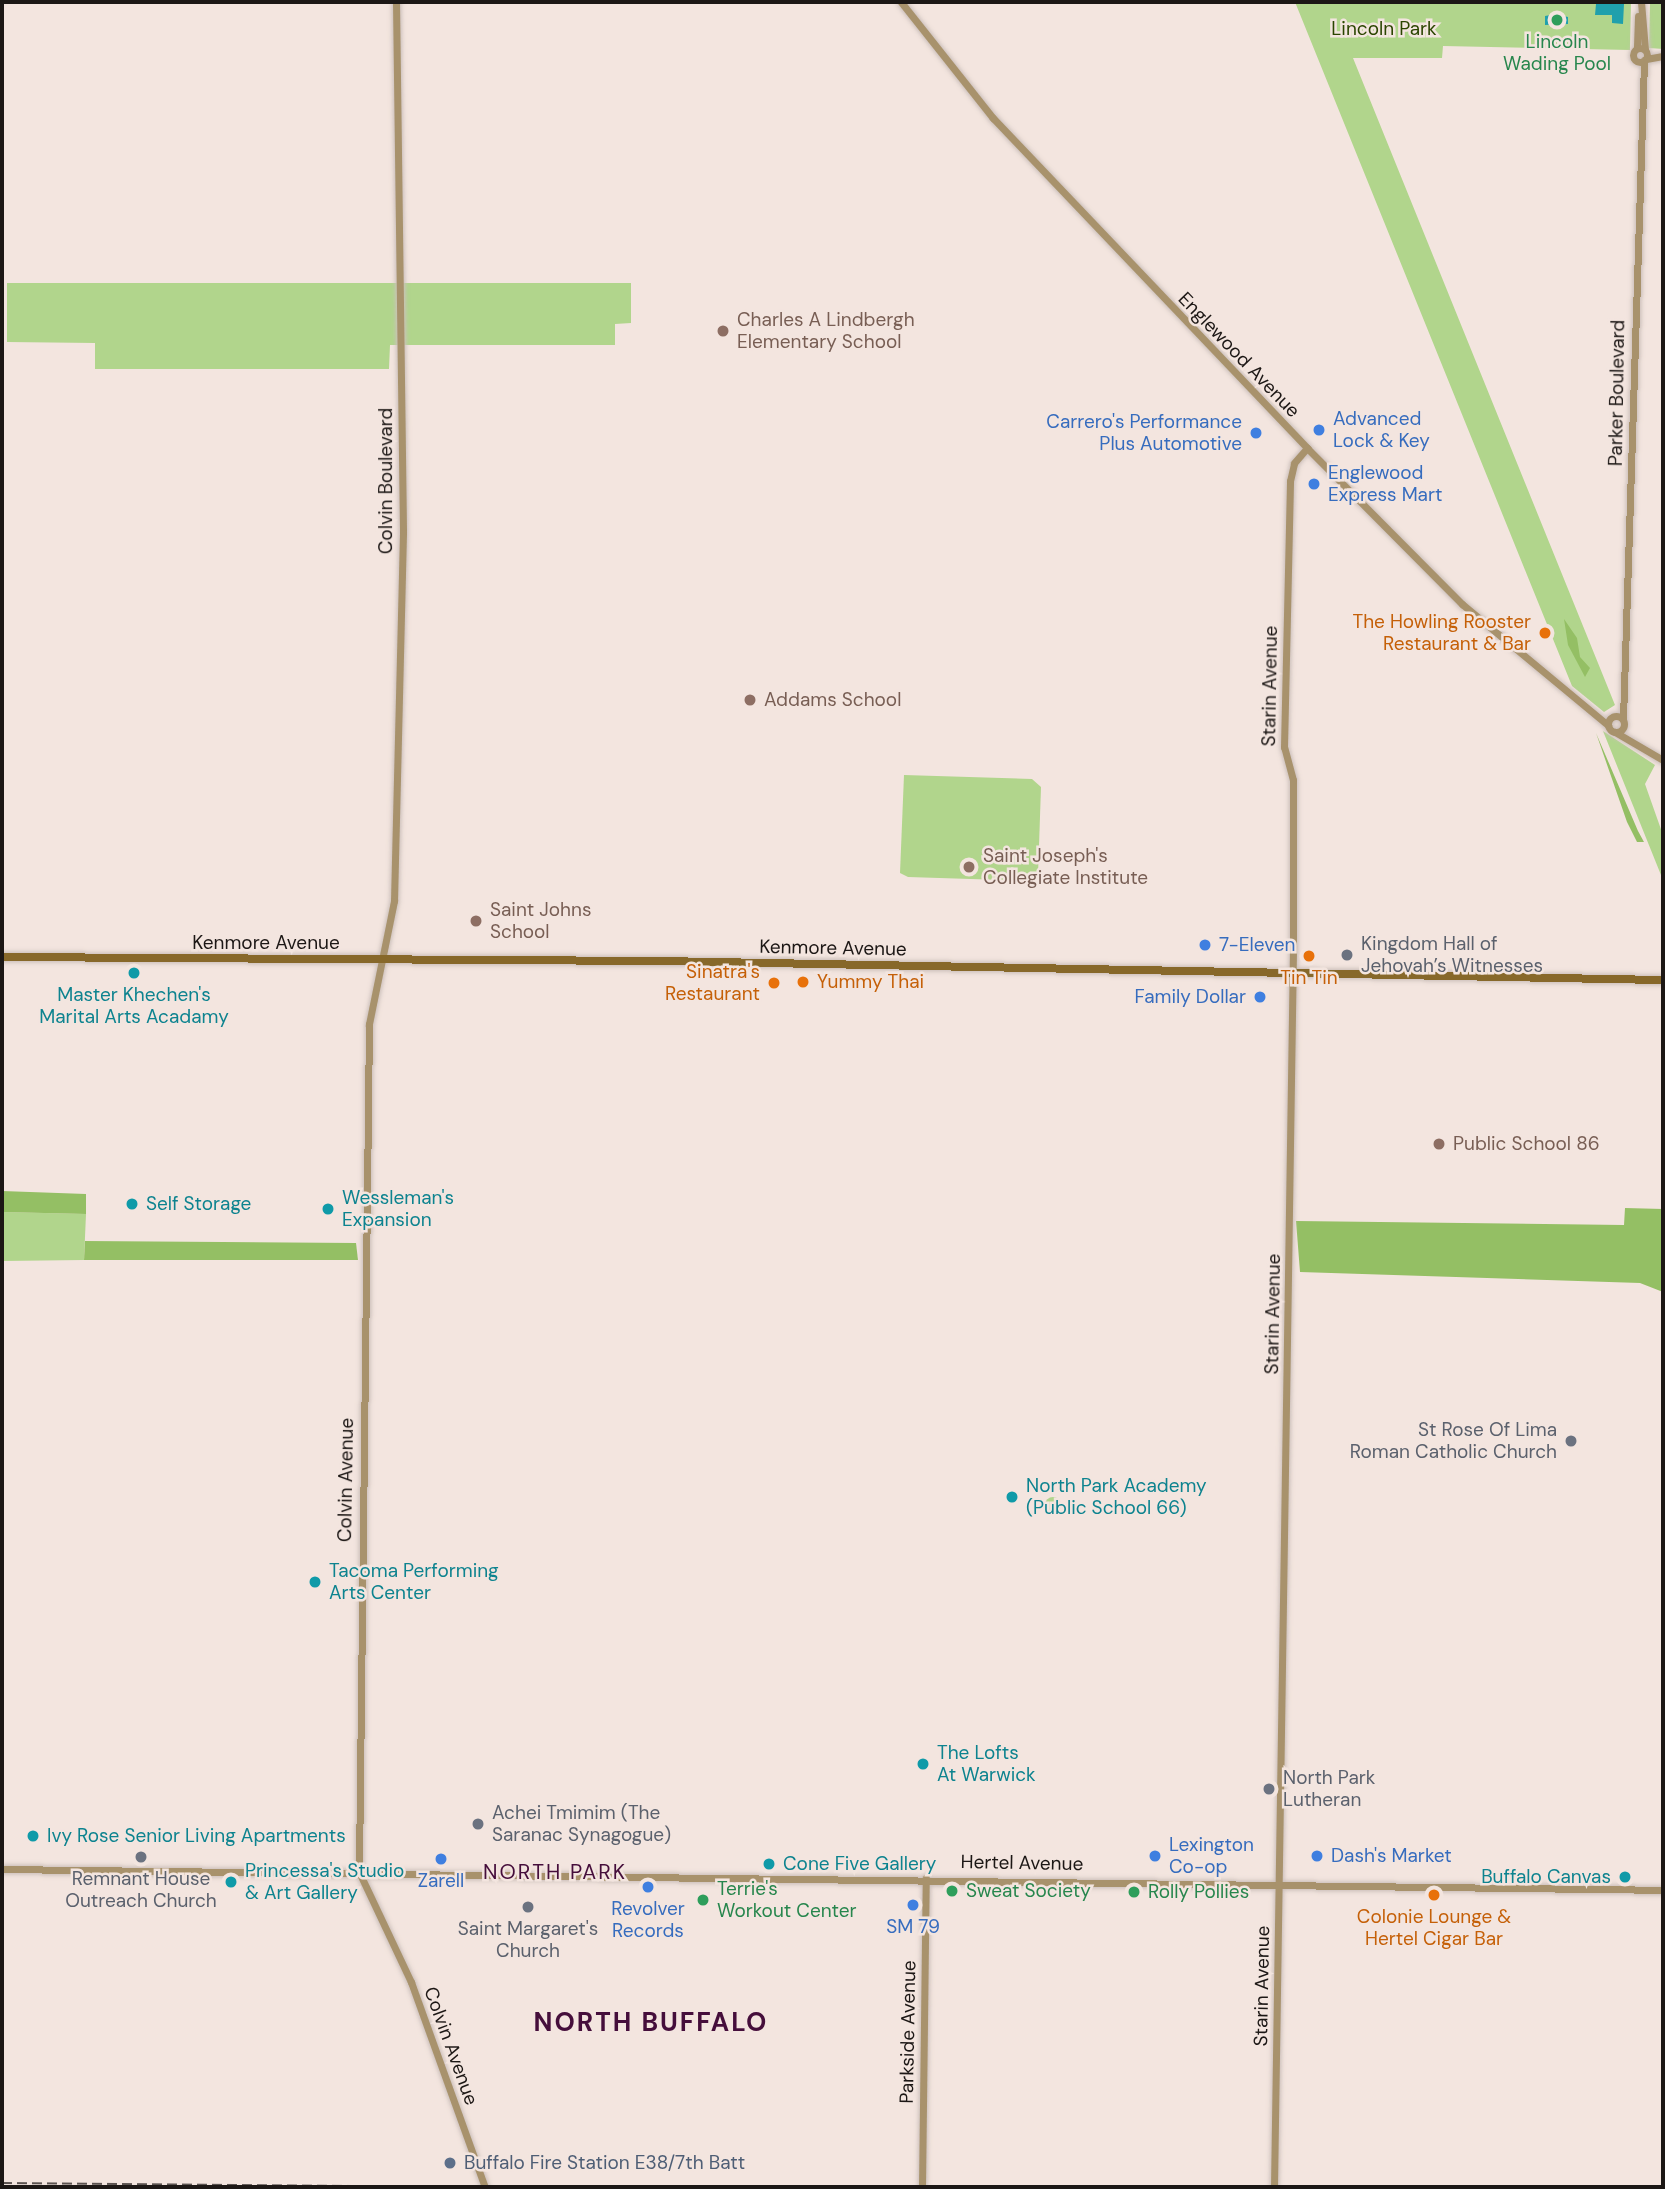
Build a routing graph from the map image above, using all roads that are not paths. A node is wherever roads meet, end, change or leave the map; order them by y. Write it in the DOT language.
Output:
graph roads {
  1 [pos="396,2"];
  2 [pos="901,2"];
  3 [pos="1640,5"];
  4 [pos="1636,49"];
  5 [pos="1645,55"];
  6 [pos="1663,56"];
  7 [pos="1635,60"];
  8 [pos="1640,85"];
  9 [pos="1307,448"];
  10 [pos="1625,702"];
  11 [pos="1611,720"];
  12 [pos="1623,722"];
  13 [pos="1615,732"];
  14 [pos="1633,741"];
  15 [pos="1663,760"];
  16 [pos="2,957"];
  17 [pos="380,959"];
  18 [pos="1293,972"];
  19 [pos="1663,980"];
  20 [pos="2,1869"];
  21 [pos="359,1872"];
  22 [pos="926,1878"];
  23 [pos="1279,1883"];
  24 [pos="1663,1890"];
  25 [pos="485,2187"];
  26 [pos="922,2187"];
  27 [pos="1275,2187"];
  1 -- 17 [label="street, Colvin Boulevard"];
  2 -- 9 [label="street, Englewood Avenue"];
  3 -- 4 [label="street, Parker Boulevard"];
  3 -- 5 [label="street, Parker Boulevard"];
  4 -- 5 [label="street"];
  4 -- 7 [label="street, Parker Boulevard"];
  5 -- 6 [label="street"];
  5 -- 7 [label="street"];
  5 -- 8 [label="street, Parker Boulevard"];
  7 -- 8 [label="street, Parker Boulevard"];
  8 -- 10 [label="street, Parker Boulevard"];
  9 -- 11 [label="street, Englewood Avenue"];
  9 -- 18 [label="street, Starin Avenue"];
  10 -- 11 [label="street"];
  10 -- 12 [label="street, Parker Boulevard"];
  11 -- 12 [label="street, Englewood Avenue"];
  11 -- 13 [label="street, Englewood Avenue"];
  12 -- 13 [label="street"];
  12 -- 14 [label="street, Englewood Avenue"];
  13 -- 14 [label="street, Englewood Avenue"];
  14 -- 15 [label="street, Englewood Avenue"];
  16 -- 17 [label="main road, Kenmore Avenue"];
  17 -- 18 [label="main road, Kenmore Avenue"];
  17 -- 21 [label="street, Colvin Avenue"];
  18 -- 19 [label="main road, Kenmore Avenue"];
  18 -- 23 [label="street, Starin Avenue"];
  20 -- 21 [label="street, Hertel Avenue"];
  21 -- 22 [label="street, Hertel Avenue"];
  21 -- 25 [label="street, Colvin Avenue"];
  22 -- 23 [label="street, Hertel Avenue"];
  22 -- 26 [label="street, Parkside Avenue"];
  23 -- 24 [label="street, Hertel Avenue"];
  23 -- 27 [label="street, Starin Avenue"];
}
